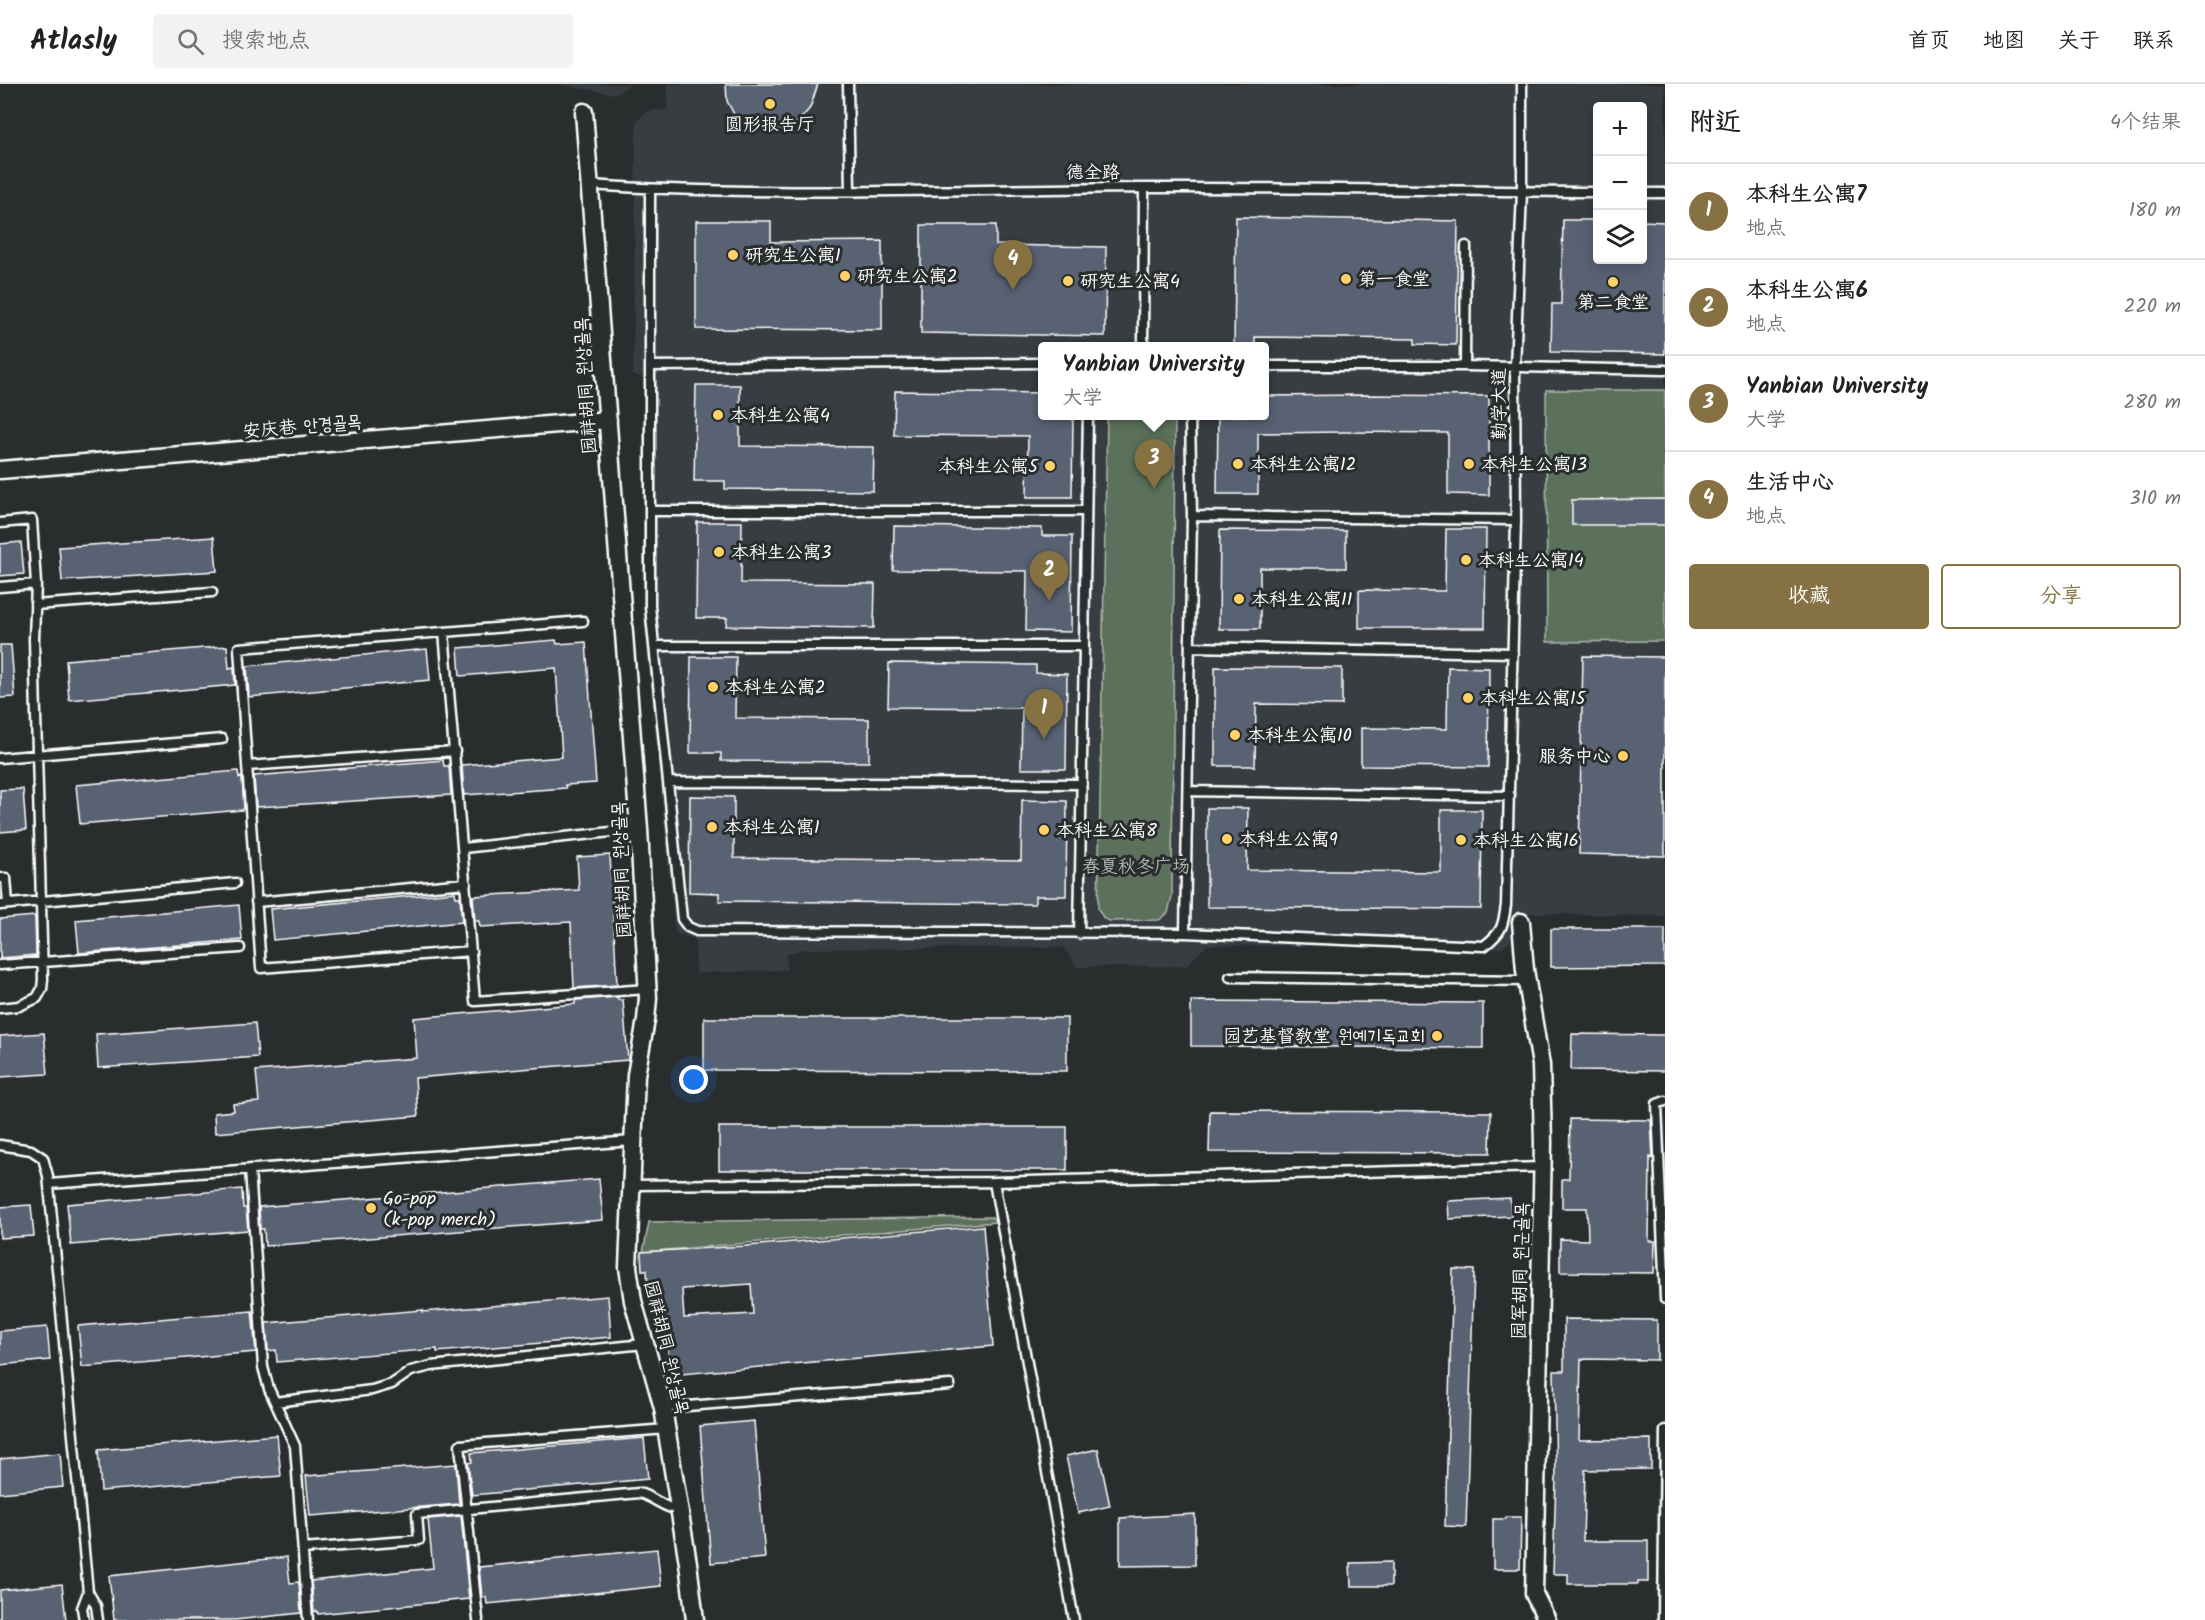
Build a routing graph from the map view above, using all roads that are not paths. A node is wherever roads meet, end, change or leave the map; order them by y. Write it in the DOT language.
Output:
graph roads {
  1 [pos="848,84"];
  2 [pos="1522,84"];
  3 [pos="584,112"];
  4 [pos="589,185"];
  5 [pos="1144,188"];
  6 [pos="650,189"];
  7 [pos="850,190"];
  8 [pos="1522,192"];
  9 [pos="1593,192"];
  10 [pos="1647,193"];
  11 [pos="1665,193"];
  12 [pos="1466,246"];
  13 [pos="1143,342"];
  14 [pos="1038,363"];
  15 [pos="650,366"];
  16 [pos="1269,366"];
  17 [pos="1465,366"];
  18 [pos="1515,368"];
  19 [pos="1665,370"];
  20 [pos="608,420"];
  21 [pos="1088,420"];
  22 [pos="1190,420"];
  23 [pos="0,470"];
  24 [pos="650,511"];
  25 [pos="1086,511"];
  26 [pos="1192,516"];
  27 [pos="1516,520"];
  28 [pos="0,523"];
  29 [pos="36,584"];
  30 [pos="0,587"];
  31 [pos="212,592"];
  32 [pos="35,605"];
  33 [pos="583,621"];
  34 [pos="444,632"];
  35 [pos="654,646"];
  36 [pos="1084,646"];
  37 [pos="1190,647"];
  38 [pos="1513,653"];
  39 [pos="222,739"];
  40 [pos="455,751"];
  41 [pos="37,756"];
  42 [pos="0,758"];
  43 [pos="247,766"];
  44 [pos="668,782"];
  45 [pos="1082,783"];
  46 [pos="1189,791"];
  47 [pos="1510,796"];
  48 [pos="639,829"];
  49 [pos="463,848"];
  50 [pos="0,878"];
  51 [pos="235,883"];
  52 [pos="466,883"];
  53 [pos="41,901"];
  54 [pos="256,902"];
  55 [pos="4,904"];
  56 [pos="1521,922"];
  57 [pos="1185,933"];
  58 [pos="1079,934"];
  59 [pos="240,948"];
  60 [pos="471,951"];
  61 [pos="43,961"];
  62 [pos="0,965"];
  63 [pos="1230,977"];
  64 [pos="1527,981"];
  65 [pos="647,989"];
  66 [pos="0,1008"];
  67 [pos="1665,1101"];
  68 [pos="633,1141"];
  69 [pos="0,1145"];
  70 [pos="1542,1167"];
  71 [pos="250,1169"];
  72 [pos="994,1182"];
  73 [pos="49,1184"];
  74 [pos="631,1185"];
  75 [pos="1665,1240"];
  76 [pos="1665,1299"];
  77 [pos="644,1344"];
  78 [pos="950,1385"];
  79 [pos="275,1402"];
  80 [pos="663,1408"];
  81 [pos="667,1429"];
  82 [pos="1665,1430"];
  83 [pos="466,1509"];
  84 [pos="679,1510"];
  85 [pos="303,1549"];
  86 [pos="88,1592"];
  87 [pos="84,1620"];
  88 [pos="98,1620"];
  89 [pos="308,1620"];
  90 [pos="478,1620"];
  91 [pos="695,1620"];
  92 [pos="1074,1620"];
  93 [pos="1547,1620"];
  94 [pos="1663,1620"];
  1 -- 7 [label="lane"];
  2 -- 8 [label="lane, 勤学大道"];
  3 -- 4 [label="street, 园祥胡同 원상골목"];
  4 -- 6 [label="lane, 德全路"];
  4 -- 20 [label="street, 园祥胡同 원상골목"];
  5 -- 7 [label="lane, 德全路"];
  5 -- 8 [label="lane, 德全路"];
  5 -- 13 [label="lane"];
  6 -- 7 [label="lane, 德全路"];
  6 -- 15 [label="lane, 勤学大道"];
  8 -- 9 [label="lane, 德全路"];
  8 -- 18 [label="lane, 勤学大道"];
  10 -- 11 [label="lane"];
  12 -- 17 [label="lane"];
  14 -- 15 [label="lane"];
  15 -- 24 [label="lane, 勤学大道"];
  16 -- 17 [label="lane"];
  17 -- 18 [label="lane"];
  18 -- 19 [label="lane"];
  18 -- 27 [label="lane, 勤学大道"];
  20 -- 23 [label="street, 安庆巷 안경골목"];
  20 -- 48 [label="street, 园祥胡同 원상골목"];
  21 -- 25 [label="lane"];
  22 -- 26 [label="lane"];
  24 -- 25 [label="lane"];
  24 -- 35 [label="lane, 勤学大道"];
  25 -- 36 [label="lane"];
  26 -- 27 [label="lane"];
  26 -- 37 [label="lane"];
  27 -- 38 [label="lane, 勤学大道"];
  28 -- 29 [label="lane"];
  29 -- 30 [label="lane"];
  29 -- 32 [label="lane"];
  31 -- 32 [label="lane"];
  32 -- 41 [label="lane"];
  33 -- 34 [label="lane"];
  34 -- 40 [label="lane"];
  34 -- 43 [label="lane"];
  35 -- 36 [label="lane"];
  35 -- 44 [label="lane, 勤学大道"];
  36 -- 45 [label="lane"];
  37 -- 38 [label="lane"];
  37 -- 46 [label="lane"];
  38 -- 47 [label="lane, 勤学大道"];
  39 -- 41 [label="lane"];
  40 -- 43 [label="lane"];
  40 -- 49 [label="lane"];
  41 -- 42 [label="lane"];
  41 -- 53 [label="lane"];
  43 -- 54 [label="lane"];
  44 -- 45 [label="lane"];
  44 -- 58 [label="lane, 勤学大道"];
  45 -- 58 [label="lane"];
  46 -- 47 [label="lane"];
  46 -- 57 [label="lane"];
  47 -- 57 [label="lane, 勤学大道"];
  48 -- 49 [label="lane"];
  48 -- 65 [label="street, 园祥胡同 원상골목"];
  49 -- 52 [label="lane"];
  50 -- 55 [label="lane"];
  51 -- 53 [label="lane"];
  52 -- 54 [label="lane"];
  52 -- 60 [label="lane"];
  53 -- 55 [label="lane"];
  53 -- 61 [label="lane"];
  54 -- 60 [label="lane"];
  56 -- 64 [label="street, 园军胡同 원군골목"];
  57 -- 58 [label="lane, 勤学大道"];
  59 -- 61 [label="lane"];
  60 -- 65 [label="lane"];
  61 -- 62 [label="lane"];
  61 -- 66 [label="lane"];
  63 -- 64 [label="lane"];
  64 -- 70 [label="street, 园军胡同 원군골목"];
  65 -- 68 [label="street, 园祥胡同 원상골목"];
  67 -- 75 [label="lane"];
  68 -- 71 [label="lane"];
  68 -- 74 [label="street, 园祥胡同 원상골목"];
  69 -- 73 [label="lane"];
  70 -- 72 [label="lane"];
  70 -- 93 [label="street, 园军胡同 원군골목"];
  71 -- 73 [label="lane"];
  71 -- 79 [label="lane"];
  72 -- 74 [label="lane"];
  72 -- 92 [label="lane"];
  73 -- 86 [label="lane"];
  74 -- 77 [label="street, 园祥胡同 원상골목"];
  75 -- 76 [label="lane"];
  77 -- 79 [label="lane"];
  77 -- 80 [label="street, 园祥胡同 원상골목"];
  78 -- 80 [label="lane"];
  79 -- 85 [label="lane"];
  80 -- 81 [label="street, 园祥胡同 원상골목"];
  81 -- 83 [label="lane"];
  81 -- 84 [label="street, 园祥胡同 원상골목"];
  82 -- 94 [label="lane"];
  83 -- 84 [label="lane"];
  83 -- 85 [label="lane"];
  83 -- 90 [label="lane"];
  84 -- 91 [label="street, 园祥胡同 원상골목"];
  85 -- 89 [label="lane"];
  86 -- 87 [label="lane"];
  86 -- 88 [label="lane"];
}
